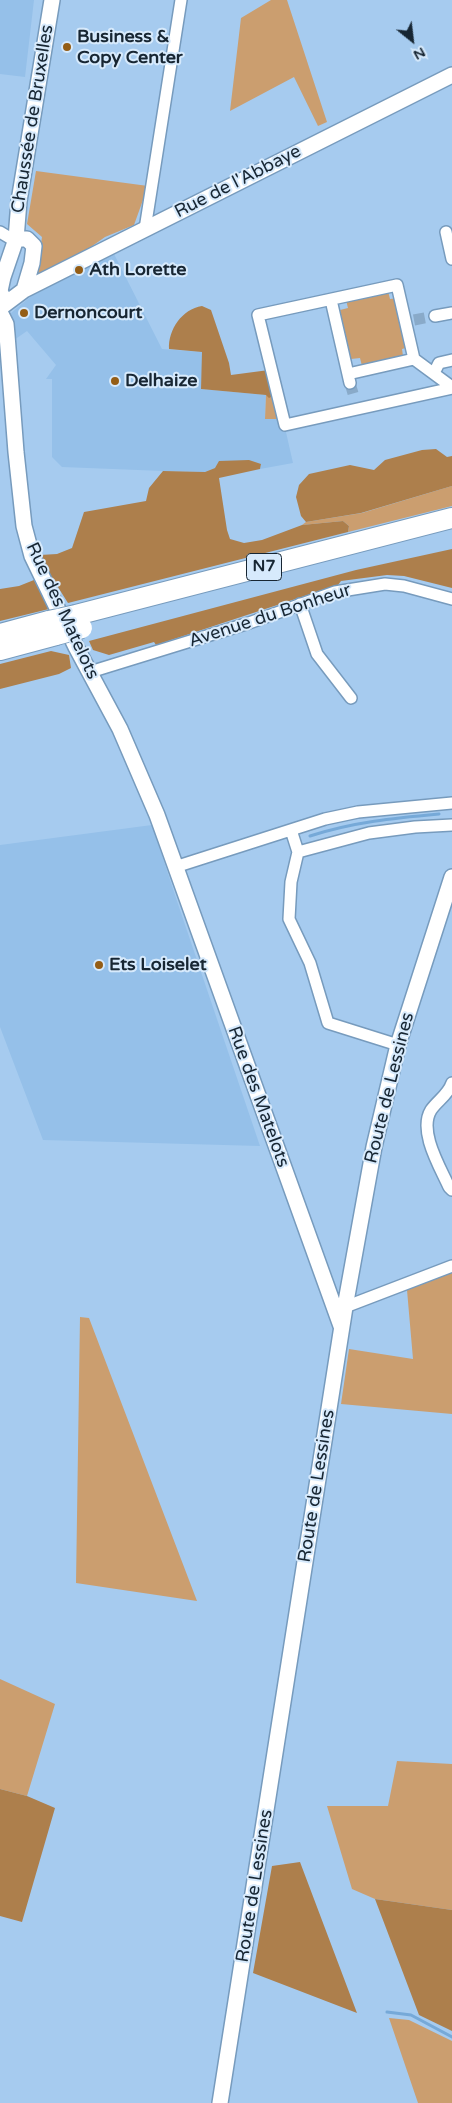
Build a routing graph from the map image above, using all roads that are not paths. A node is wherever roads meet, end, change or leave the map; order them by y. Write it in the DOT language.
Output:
graph roads {
  1 [pos="52,0"];
  2 [pos="181,0"];
  3 [pos="452,74"];
  4 [pos="145,229"];
  5 [pos="0,232"];
  6 [pos="446,232"];
  7 [pos="16,240"];
  8 [pos="452,259"];
  9 [pos="24,290"];
  10 [pos="3,297"];
  11 [pos="331,300"];
  12 [pos="0,312"];
  13 [pos="452,313"];
  14 [pos="435,316"];
  15 [pos="414,360"];
  16 [pos="452,360"];
  17 [pos="434,373"];
  18 [pos="452,388"];
  19 [pos="452,518"];
  20 [pos="452,531"];
  21 [pos="452,599"];
  22 [pos="300,604"];
  23 [pos="79,621"];
  24 [pos="53,628"];
  25 [pos="0,634"];
  26 [pos="0,650"];
  27 [pos="90,672"];
  28 [pos="351,698"];
  29 [pos="452,803"];
  30 [pos="452,826"];
  31 [pos="287,831"];
  32 [pos="298,852"];
  33 [pos="175,866"];
  34 [pos="452,877"];
  35 [pos="398,1046"];
  36 [pos="452,1083"];
  37 [pos="452,1190"];
  38 [pos="452,1266"];
  39 [pos="344,1307"];
  40 [pos="342,1327"];
  41 [pos="220,2103"];
  1 -- 7 [label="street, Chaussée de Bruxelles"];
  2 -- 4 [label="street"];
  3 -- 4 [label="street, Rue de l'Abbaye"];
  4 -- 9 [label="street, Rue de l'Abbaye"];
  5 -- 7 [label="street"];
  6 -- 8 [label="street"];
  7 -- 9 [label="street, Chaussée de Bruxelles"];
  7 -- 10 [label="street, Chaussée de Bruxelles"];
  9 -- 10 [label="street, Chaussée de Bruxelles"];
  11 -- 15 [label="street"];
  11 -- 15 [label="street"];
  11 -- 18 [label="street"];
  12 -- 27 [label="street, Rue des Matelots"];
  13 -- 14 [label="street"];
  15 -- 17 [label="street"];
  16 -- 17 [label="street"];
  17 -- 18 [label="street"];
  19 -- 23 [label="highway, N7"];
  20 -- 23 [label="highway, N7"];
  21 -- 22 [label="street, Avenue du Bonheur"];
  22 -- 27 [label="street, Avenue du Bonheur"];
  22 -- 28 [label="street"];
  23 -- 24 [label="highway, N7, bridge"];
  24 -- 25 [label="highway, N7"];
  24 -- 26 [label="highway, N7"];
  27 -- 33 [label="street, Rue des Matelots"];
  29 -- 31 [label="street"];
  30 -- 32 [label="street"];
  31 -- 32 [label="street"];
  31 -- 33 [label="street"];
  32 -- 35 [label="street"];
  33 -- 40 [label="street, Rue des Matelots"];
  34 -- 35 [label="street, Route de Lessines"];
  35 -- 39 [label="street, Route de Lessines"];
  36 -- 37 [label="street"];
  38 -- 39 [label="street"];
  39 -- 40 [label="street, Route de Lessines"];
  40 -- 41 [label="street, Route de Lessines"];
}
